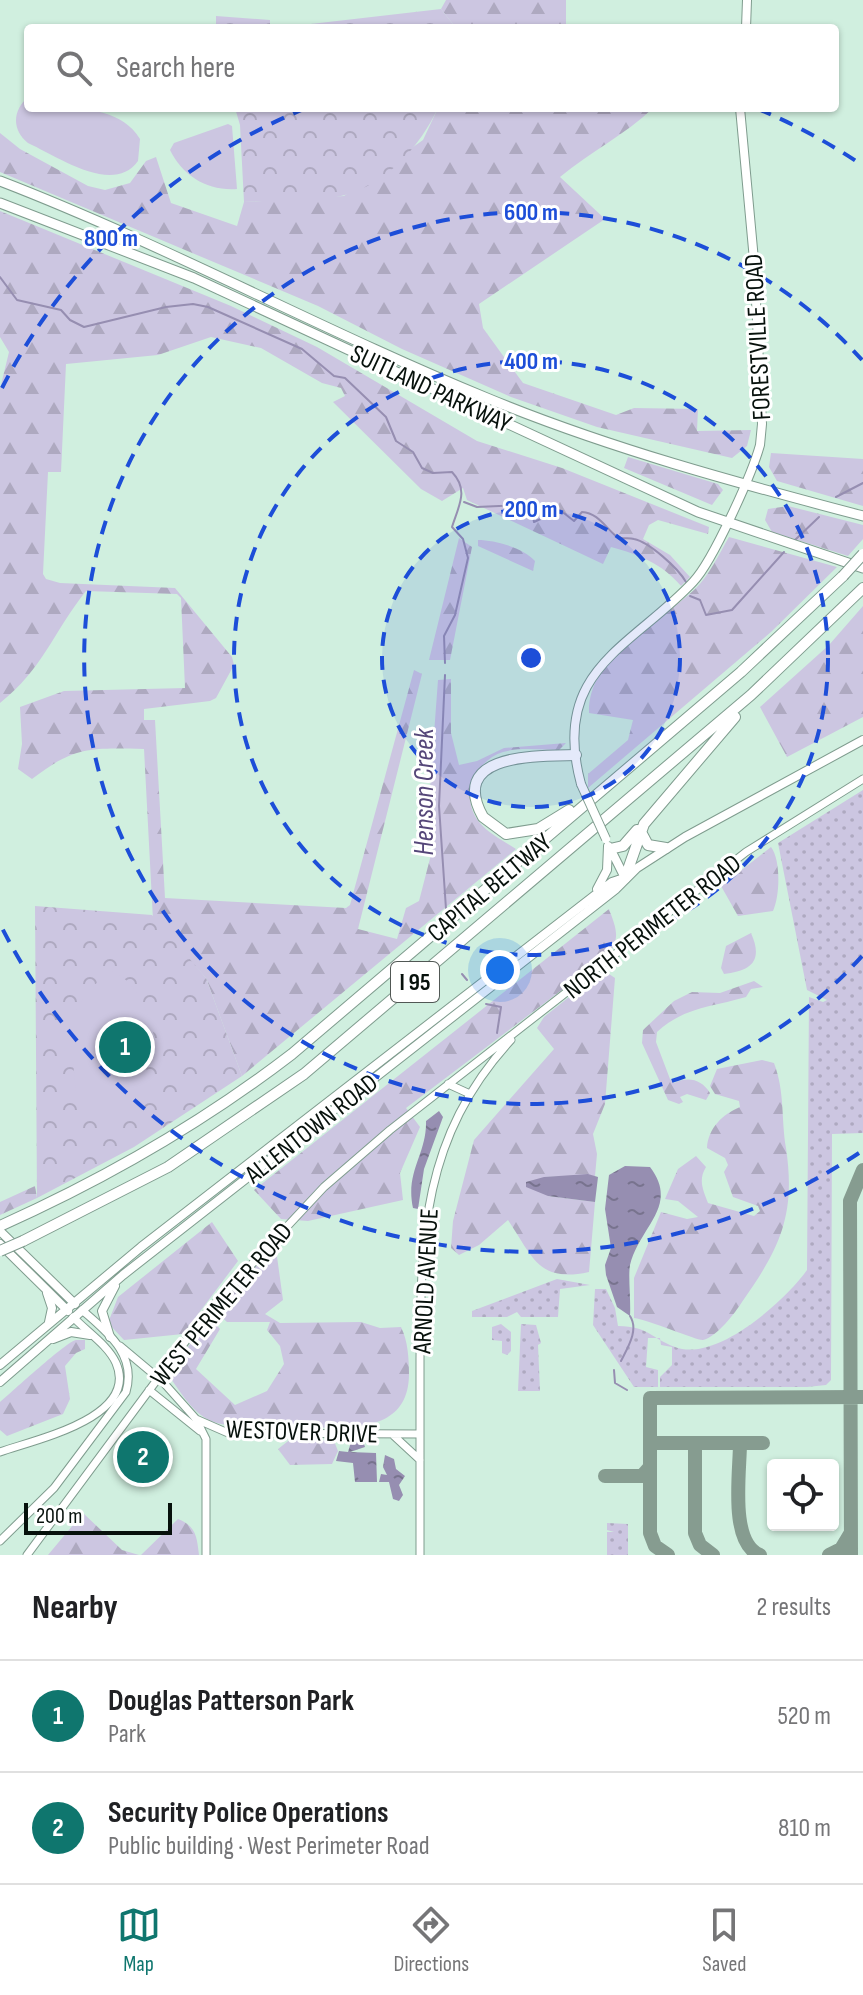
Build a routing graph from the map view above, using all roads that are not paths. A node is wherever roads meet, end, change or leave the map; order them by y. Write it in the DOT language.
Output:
graph roads {
  1 [pos="747,0"];
  2 [pos="746,24"];
  3 [pos="740,112"];
  4 [pos="0,181"];
  5 [pos="0,203"];
  6 [pos="744,483"];
  7 [pos="863,516"];
  8 [pos="725,523"];
  9 [pos="863,554"];
  10 [pos="863,568"];
  11 [pos="863,588"];
  12 [pos="774,674"];
  13 [pos="863,740"];
  14 [pos="576,755"];
  15 [pos="863,779"];
  16 [pos="604,788"];
  17 [pos="642,827"];
  18 [pos="608,844"];
  19 [pos="666,848"];
  20 [pos="625,878"];
  21 [pos="590,899"];
  22 [pos="518,1033"];
  23 [pos="415,1041"];
  24 [pos="448,1084"];
  25 [pos="470,1094"];
  26 [pos="210,1201"];
  27 [pos="2,1227"];
  28 [pos="0,1244"];
  29 [pos="0,1251"];
  30 [pos="123,1275"];
  31 [pos="93,1285"];
  32 [pos="46,1289"];
  33 [pos="59,1290"];
  34 [pos="69,1306"];
  35 [pos="82,1310"];
  36 [pos="73,1317"];
  37 [pos="49,1323"];
  38 [pos="90,1335"];
  39 [pos="110,1337"];
  40 [pos="42,1345"];
  41 [pos="120,1346"];
  42 [pos="0,1365"];
  43 [pos="157,1377"];
  44 [pos="0,1382"];
  45 [pos="149,1390"];
  46 [pos="196,1419"];
  47 [pos="220,1430"];
  48 [pos="228,1433"];
  49 [pos="391,1434"];
  50 [pos="420,1434"];
  51 [pos="205,1442"];
  52 [pos="0,1452"];
  53 [pos="205,1458"];
  54 [pos="420,1460"];
  55 [pos="0,1541"];
  56 [pos="27,1555"];
  57 [pos="206,1555"];
  58 [pos="420,1555"];
  1 -- 2 [label="main road"];
  3 -- 6 [label="main road, FORESTVILLE ROAD"];
  4 -- 6 [label="highway, SUITLAND PARKWAY"];
  5 -- 8 [label="highway, SUITLAND PARKWAY"];
  6 -- 7 [label="highway, SUITLAND PARKWAY"];
  6 -- 8 [label="main road, FORESTVILLE ROAD"];
  8 -- 10 [label="highway, SUITLAND PARKWAY"];
  8 -- 14 [label="main road, FORESTVILLE ROAD"];
  9 -- 16 [label="highway, CAPITAL BELTWAY / I 95, bridge"];
  11 -- 12 [label="highway, CAPITAL BELTWAY / I 95"];
  12 -- 17 [label="highway"];
  12 -- 29 [label="highway, CAPITAL BELTWAY / I 95, bridge"];
  13 -- 19 [label="main road, ALLENTOWN ROAD"];
  14 -- 16 [label="highway"];
  14 -- 18 [label="main road, FORESTVILLE ROAD, bridge"];
  15 -- 22 [label="street, NORTH PERIMETER ROAD"];
  16 -- 27 [label="highway, CAPITAL BELTWAY / I 95"];
  17 -- 18 [label="highway"];
  17 -- 19 [label="highway"];
  17 -- 20 [label="highway"];
  18 -- 20 [label="main road, FORESTVILLE ROAD"];
  18 -- 21 [label="main road"];
  19 -- 20 [label="main road, ALLENTOWN ROAD"];
  20 -- 21 [label="main road, ALLENTOWN ROAD"];
  20 -- 23 [label="main road, ALLENTOWN ROAD"];
  21 -- 23 [label="main road, ALLENTOWN ROAD"];
  22 -- 24 [label="street, NORTH PERIMETER ROAD"];
  22 -- 25 [label="street, ARNOLD AVENUE"];
  23 -- 26 [label="main road, ALLENTOWN ROAD"];
  24 -- 25 [label="street"];
  24 -- 43 [label="street, WEST PERIMETER ROAD"];
  25 -- 50 [label="street, ARNOLD AVENUE"];
  26 -- 30 [label="main road, ALLENTOWN ROAD"];
  26 -- 31 [label="main road, ALLENTOWN ROAD"];
  27 -- 33 [label="main road"];
  28 -- 32 [label="main road"];
  30 -- 35 [label="main road, ALLENTOWN ROAD"];
  30 -- 39 [label="main road"];
  31 -- 33 [label="main road"];
  31 -- 34 [label="main road, ALLENTOWN ROAD"];
  32 -- 34 [label="main road"];
  32 -- 37 [label="main road"];
  33 -- 34 [label="main road"];
  34 -- 35 [label="main road"];
  34 -- 36 [label="main road"];
  34 -- 37 [label="main road, ALLENTOWN ROAD"];
  35 -- 36 [label="main road, ALLENTOWN ROAD"];
  35 -- 39 [label="street, WESTOVER DRIVE"];
  36 -- 38 [label="street"];
  36 -- 40 [label="main road, ALLENTOWN ROAD"];
  37 -- 42 [label="main road, ALLENTOWN ROAD"];
  38 -- 40 [label="main road"];
  38 -- 52 [label="street"];
  39 -- 41 [label="street, WESTOVER DRIVE"];
  40 -- 44 [label="main road, ALLENTOWN ROAD"];
  41 -- 43 [label="street, WESTOVER DRIVE"];
  41 -- 55 [label="street"];
  43 -- 45 [label="street, WEST PERIMETER ROAD"];
  43 -- 46 [label="street, WESTOVER DRIVE"];
  45 -- 51 [label="street, WESTOVER DRIVE"];
  45 -- 56 [label="street, WEST PERIMETER ROAD"];
  46 -- 47 [label="street, WESTOVER DRIVE"];
  46 -- 51 [label="street"];
  47 -- 48 [label="street, WESTOVER DRIVE"];
  47 -- 51 [label="street"];
  48 -- 49 [label="street, WESTOVER DRIVE"];
  48 -- 53 [label="street"];
  49 -- 50 [label="street, WESTOVER DRIVE"];
  49 -- 54 [label="street"];
  50 -- 54 [label="street, ARNOLD AVENUE"];
  51 -- 53 [label="street"];
  53 -- 57 [label="street"];
  54 -- 58 [label="street, ARNOLD AVENUE"];
}
